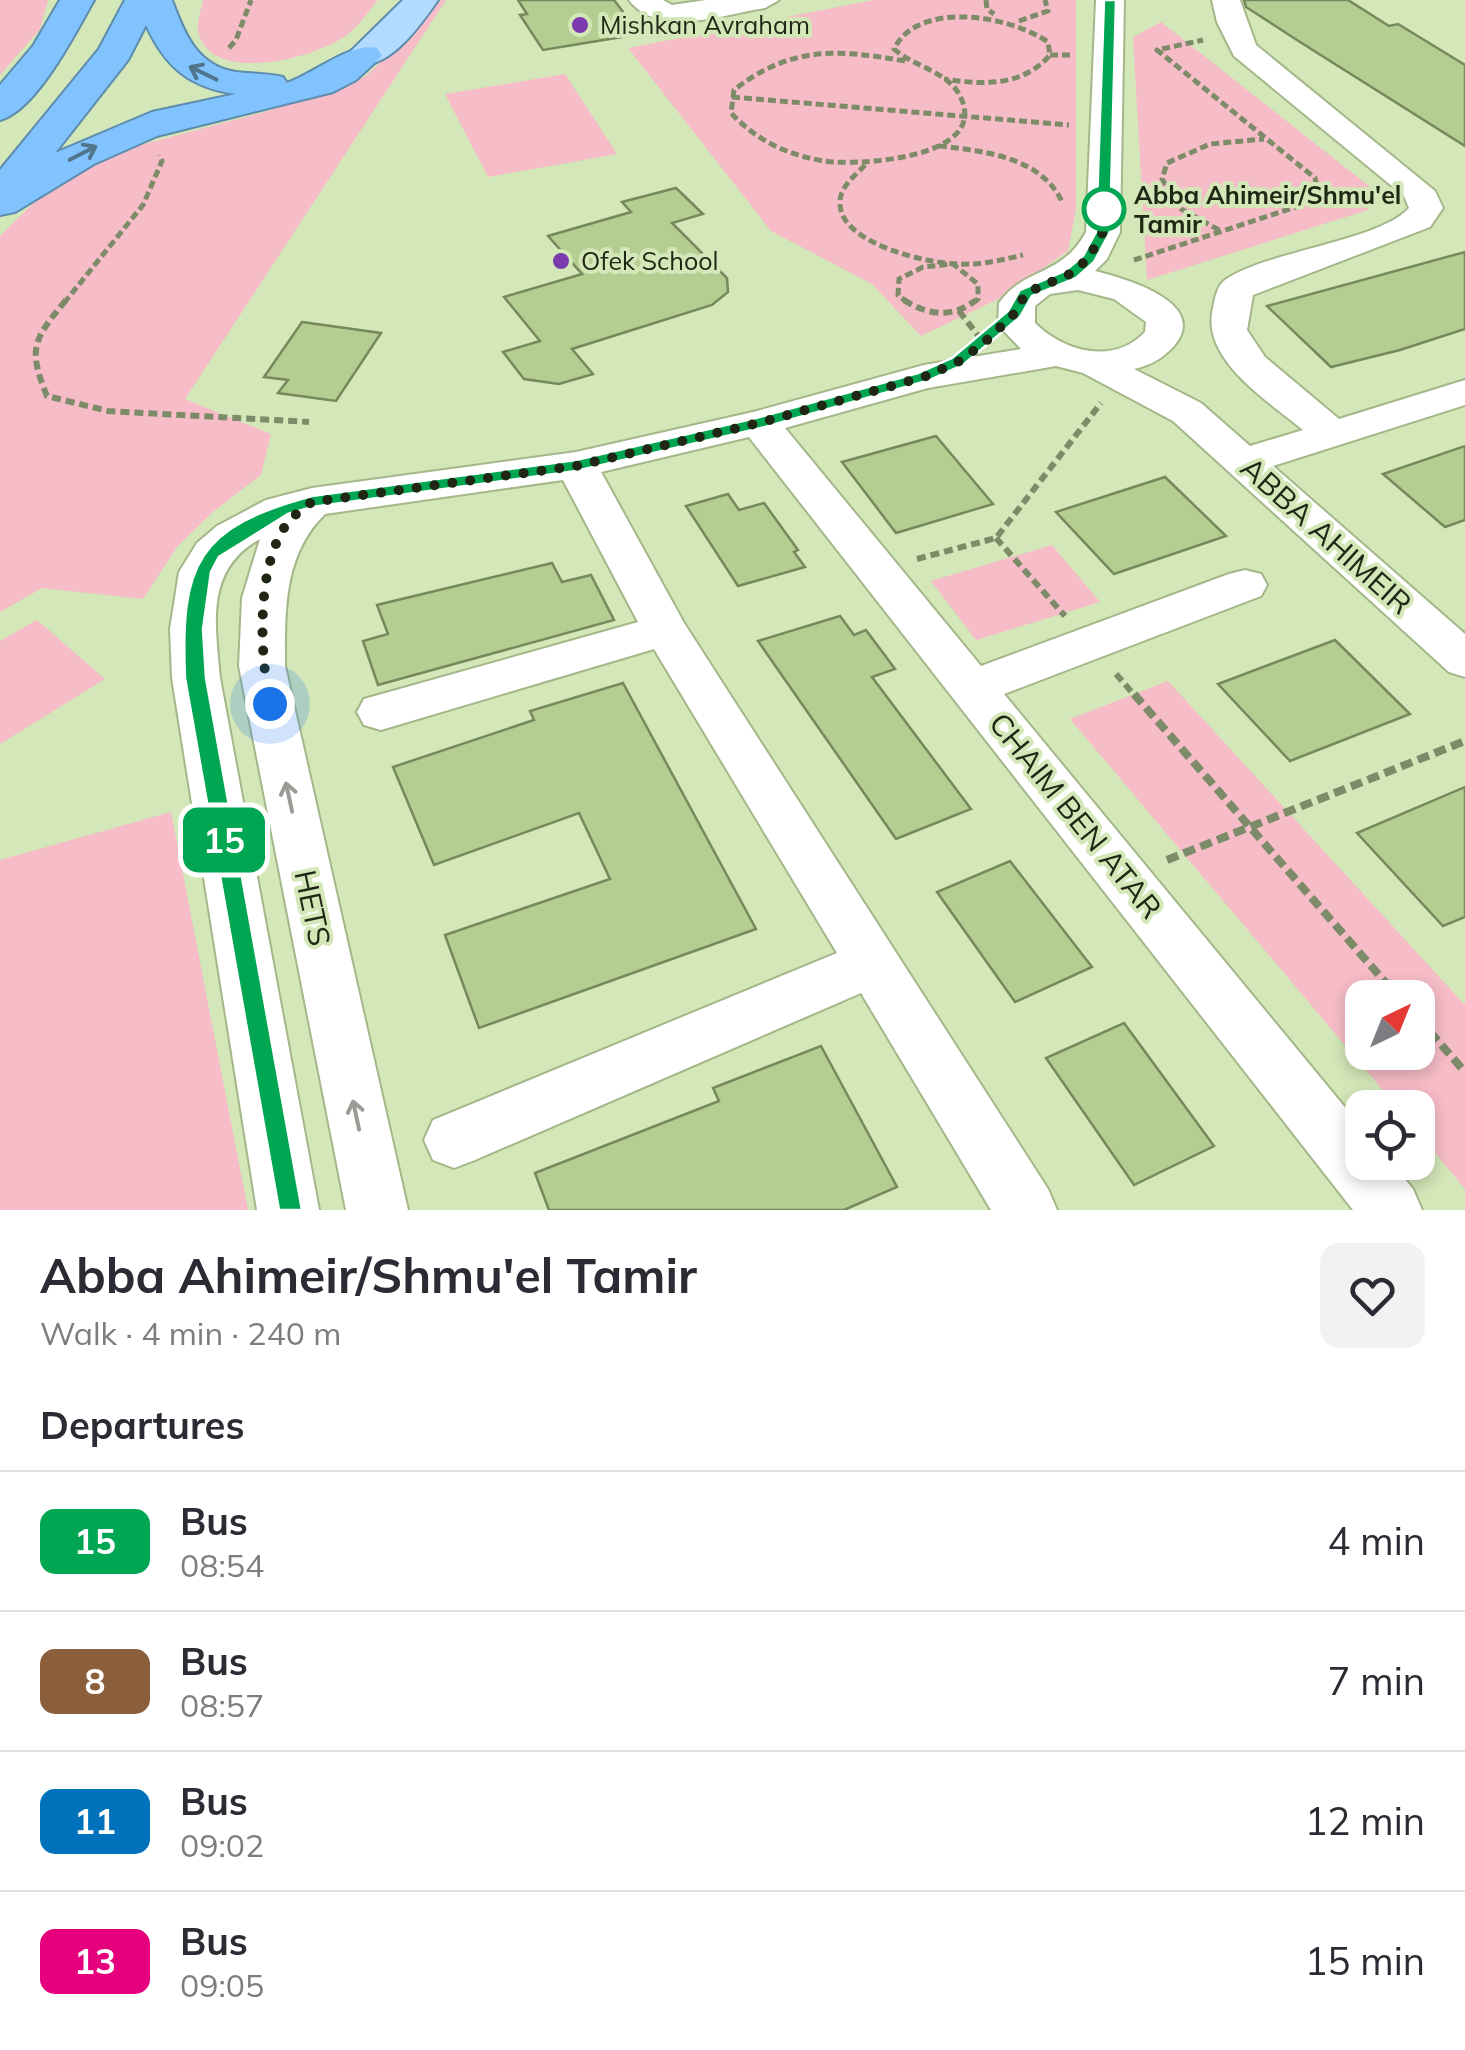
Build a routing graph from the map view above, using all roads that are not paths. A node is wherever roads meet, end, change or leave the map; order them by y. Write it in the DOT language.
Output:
graph roads {
  1 [pos="77,0"];
  2 [pos="142,0"];
  3 [pos="155,0"];
  4 [pos="421,0"];
  5 [pos="643,0"];
  6 [pos="765,0"];
  7 [pos="1110,0"];
  8 [pos="1226,0"];
  9 [pos="1144,1"];
  10 [pos="1110,45"];
  11 [pos="364,56"];
  12 [pos="0,109"];
  13 [pos="0,193"];
  14 [pos="0,203"];
  15 [pos="1103,232"];
  16 [pos="1056,280"];
  17 [pos="1142,297"];
  18 [pos="1014,314"];
  19 [pos="1161,336"];
  20 [pos="1090,365"];
  21 [pos="924,377"];
  22 [pos="1465,392"];
  23 [pos="1186,412"];
  24 [pos="759,423"];
  25 [pos="1333,434"];
  26 [pos="1242,462"];
  27 [pos="576,466"];
  28 [pos="312,502"];
  29 [pos="1245,585"];
  30 [pos="664,630"];
  31 [pos="1465,660"];
  32 [pos="972,688"];
  33 [pos="382,712"];
  34 [pos="872,963"];
  35 [pos="454,1140"];
  36 [pos="288,1210"];
  37 [pos="377,1210"];
  38 [pos="1026,1210"];
  39 [pos="1391,1210"];
  1 -- 12 [label="highway"];
  2 -- 13 [label="highway"];
  11 -- 3 [label="highway, one-way"];
  4 -- 11 [label="main road"];
  5 -- 6 [label="street"];
  7 -- 10 [label="street"];
  8 -- 25 [label="street"];
  9 -- 10 [label="street"];
  10 -- 15 [label="street"];
  14 -- 11 [label="highway, one-way"];
  15 -- 16 [label="street"];
  15 -- 17 [label="street"];
  16 -- 17 [label="street"];
  16 -- 18 [label="street"];
  17 -- 19 [label="street, ABBA AHIMEIR"];
  18 -- 20 [label="street, ABBA AHIMEIR"];
  18 -- 21 [label="street"];
  19 -- 20 [label="street"];
  19 -- 23 [label="street, ABBA AHIMEIR"];
  20 -- 21 [label="street"];
  20 -- 23 [label="street, ABBA AHIMEIR"];
  21 -- 24 [label="street"];
  22 -- 25 [label="street"];
  23 -- 26 [label="street, ABBA AHIMEIR"];
  24 -- 27 [label="street"];
  24 -- 32 [label="street, CHAIM BEN ATAR"];
  25 -- 26 [label="street"];
  26 -- 31 [label="street, ABBA AHIMEIR"];
  27 -- 28 [label="street"];
  27 -- 30 [label="street"];
  28 -- 36 [label="street"];
  37 -- 28 [label="street, HETS, one-way"];
  29 -- 32 [label="street"];
  30 -- 33 [label="street"];
  30 -- 34 [label="street"];
  32 -- 39 [label="street, CHAIM BEN ATAR"];
  34 -- 35 [label="street"];
  34 -- 38 [label="street"];
}
